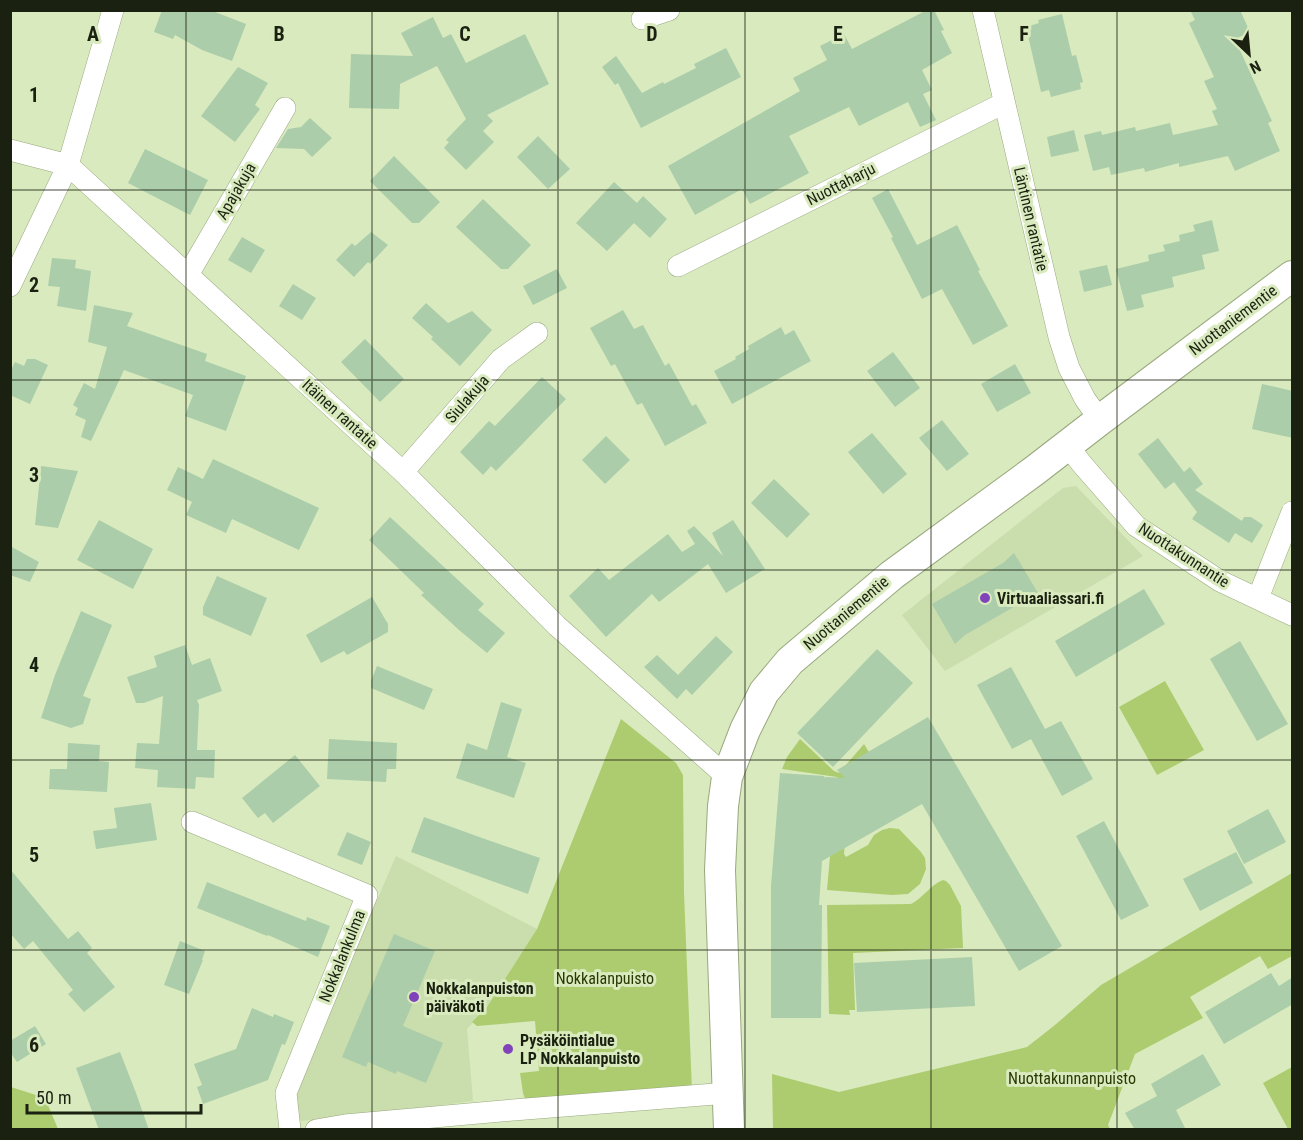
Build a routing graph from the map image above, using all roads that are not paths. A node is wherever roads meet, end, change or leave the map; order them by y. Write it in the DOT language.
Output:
graph roads {
  1 [pos="113,10"];
  2 [pos="669,10"];
  3 [pos="983,10"];
  4 [pos="642,19"];
  5 [pos="1004,103"];
  6 [pos="285,108"];
  7 [pos="10,150"];
  8 [pos="68,165"];
  9 [pos="678,266"];
  10 [pos="188,275"];
  11 [pos="1293,276"];
  12 [pos="10,285"];
  13 [pos="537,333"];
  14 [pos="1100,420"];
  15 [pos="1068,446"];
  16 [pos="403,472"];
  17 [pos="1293,512"];
  18 [pos="1258,598"];
  19 [pos="1293,615"];
  20 [pos="727,777"];
  21 [pos="192,822"];
  22 [pos="728,1093"];
  23 [pos="290,1130"];
  24 [pos="316,1130"];
  25 [pos="729,1130"];
  1 -- 8 [label="street"];
  2 -- 4 [label="street"];
  3 -- 5 [label="street, Läntinen rantatie"];
  5 -- 9 [label="street, Nuottaharju"];
  5 -- 14 [label="street, Läntinen rantatie"];
  6 -- 10 [label="street, Apajakuja"];
  7 -- 8 [label="street"];
  8 -- 10 [label="street, Itäinen rantatie"];
  8 -- 12 [label="street"];
  10 -- 16 [label="street, Itäinen rantatie"];
  11 -- 14 [label="main road, Nuottaniementie"];
  13 -- 16 [label="street, Siulakuja"];
  14 -- 15 [label="main road, Nuottaniementie"];
  15 -- 18 [label="street, Nuottakunnantie"];
  15 -- 20 [label="main road, Nuottaniementie"];
  16 -- 20 [label="street, Itäinen rantatie"];
  17 -- 18 [label="street"];
  18 -- 19 [label="street, Nuottakunnantie"];
  20 -- 22 [label="main road, Nuottaniementie"];
  21 -- 23 [label="street, Nokkalankulma"];
  22 -- 24 [label="street"];
  22 -- 25 [label="main road, Nuottaniementie"];
}
